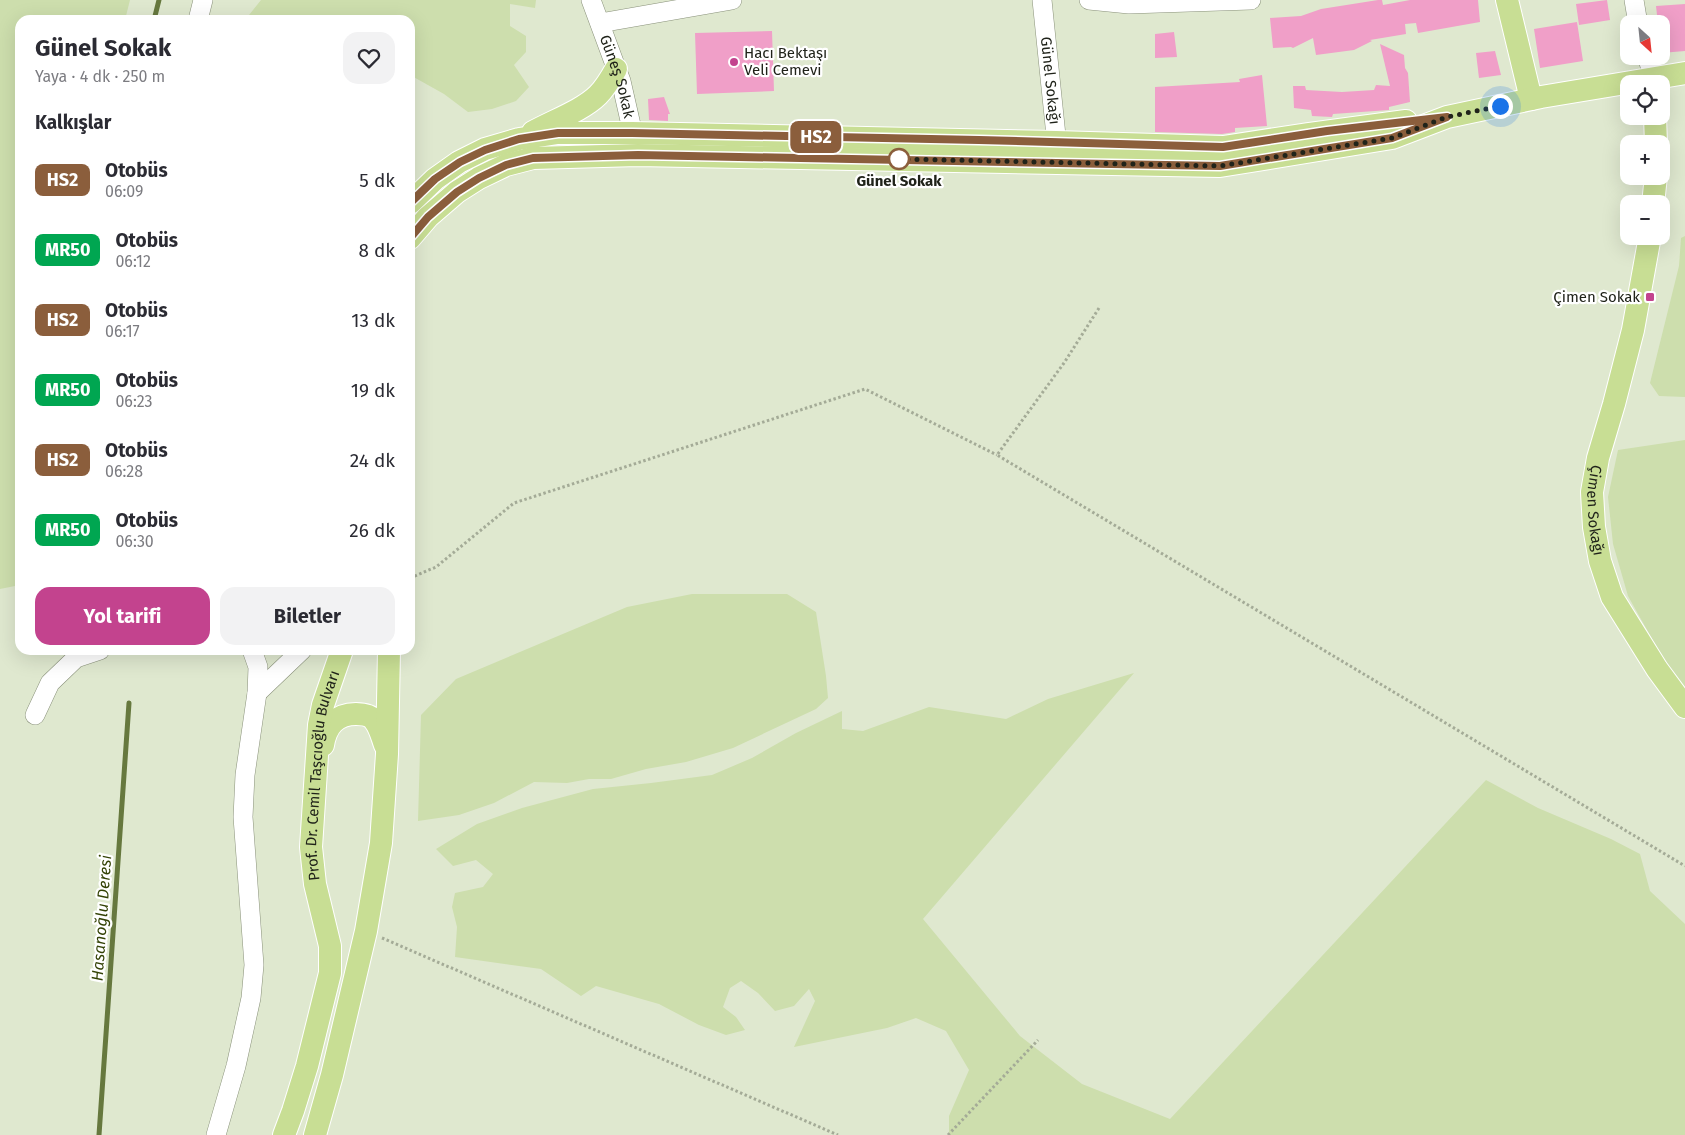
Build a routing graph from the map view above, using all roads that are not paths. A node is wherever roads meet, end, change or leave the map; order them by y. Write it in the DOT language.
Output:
graph roads {
  1 [pos="203,0"];
  2 [pos="591,0"];
  3 [pos="732,0"];
  4 [pos="1042,0"];
  5 [pos="1089,0"];
  6 [pos="1251,0"];
  7 [pos="1507,0"];
  8 [pos="1634,0"];
  9 [pos="1129,2"];
  10 [pos="199,15"];
  11 [pos="1636,15"];
  12 [pos="600,23"];
  13 [pos="616,69"];
  14 [pos="1685,73"];
  15 [pos="1670,77"];
  16 [pos="1620,86"];
  17 [pos="1531,99"];
  18 [pos="632,133"];
  19 [pos="519,139"];
  20 [pos="1057,152"];
  21 [pos="638,155"];
  22 [pos="415,198"];
  23 [pos="415,232"];
  24 [pos="1648,245"];
  25 [pos="85,655"];
  26 [pos="254,655"];
  27 [pos="297,655"];
  28 [pos="340,655"];
  29 [pos="389,655"];
  30 [pos="257,693"];
  31 [pos="1685,706"];
  32 [pos="35,715"];
  33 [pos="387,754"];
  34 [pos="314,797"];
  35 [pos="216,1135"];
  36 [pos="284,1135"];
  37 [pos="315,1135"];
  1 -- 10 [label="street"];
  2 -- 12 [label="street, Güneş Sokak"];
  3 -- 12 [label="street"];
  4 -- 20 [label="street, Günel Sokağı"];
  5 -- 9 [label="street"];
  6 -- 9 [label="street"];
  7 -- 17 [label="main road"];
  8 -- 11 [label="street"];
  12 -- 13 [label="street, Güneş Sokak"];
  13 -- 18 [label="street, Güneş Sokak"];
  13 -- 19 [label="main road"];
  14 -- 15 [label="main road"];
  16 -- 17 [label="main road"];
  17 -- 20 [label="main road"];
  18 -- 19 [label="main road"];
  18 -- 20 [label="main road"];
  18 -- 21 [label="street, Güneş Sokak"];
  19 -- 22 [label="main road"];
  20 -- 21 [label="main road"];
  21 -- 23 [label="main road"];
  24 -- 31 [label="main road, Çimen Sokağı"];
  25 -- 32 [label="street"];
  26 -- 30 [label="street"];
  27 -- 30 [label="street"];
  28 -- 34 [label="main road, Prof. Dr. Cemil Taşcıoğlu Bulvarı"];
  29 -- 33 [label="main road"];
  30 -- 35 [label="street"];
  33 -- 34 [label="main road"];
  33 -- 37 [label="main road"];
  34 -- 36 [label="main road, Prof. Dr. Cemil Taşcıoğlu Bulvarı"];
}
